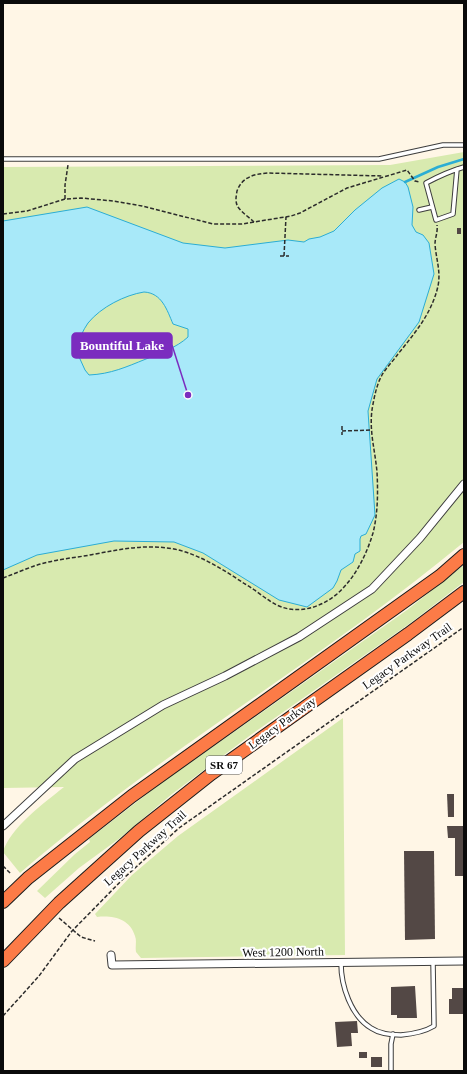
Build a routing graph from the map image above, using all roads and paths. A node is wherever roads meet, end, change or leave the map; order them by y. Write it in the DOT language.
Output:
graph roads {
  1 [pos="464,145"];
  2 [pos="3,159"];
  3 [pos="69,159"];
  4 [pos="464,167"];
  5 [pos="458,169"];
  6 [pos="384,176"];
  7 [pos="415,181"];
  8 [pos="66,199"];
  9 [pos="432,206"];
  10 [pos="419,210"];
  11 [pos="3,214"];
  12 [pos="286,217"];
  13 [pos="436,220"];
  14 [pos="254,222"];
  15 [pos="280,256"];
  16 [pos="284,256"];
  17 [pos="289,256"];
  18 [pos="342,426"];
  19 [pos="371,430"];
  20 [pos="342,431"];
  21 [pos="342,435"];
  22 [pos="464,484"];
  23 [pos="464,555"];
  24 [pos="3,578"];
  25 [pos="464,592"];
  26 [pos="464,627"];
  27 [pos="3,826"];
  28 [pos="3,866"];
  29 [pos="11,874"];
  30 [pos="3,902"];
  31 [pos="59,918"];
  32 [pos="72,931"];
  33 [pos="95,940"];
  34 [pos="111,955"];
  35 [pos="3,961"];
  36 [pos="464,961"];
  37 [pos="433,962"];
  38 [pos="341,963"];
  39 [pos="3,1016"];
  40 [pos="393,1034"];
  41 [pos="391,1071"];
  1 -- 3 [label="lane"];
  2 -- 3 [label="lane"];
  3 -- 8 [label="path"];
  4 -- 5 [label="lane"];
  5 -- 9 [label="lane"];
  5 -- 13 [label="lane"];
  6 -- 7 [label="path"];
  6 -- 12 [label="path"];
  6 -- 14 [label="path"];
  8 -- 11 [label="path"];
  8 -- 14 [label="path"];
  9 -- 10 [label="lane"];
  9 -- 13 [label="lane"];
  12 -- 14 [label="path"];
  12 -- 16 [label="path"];
  13 -- 19 [label="path"];
  15 -- 16 [label="path"];
  16 -- 17 [label="path"];
  18 -- 20 [label="path"];
  19 -- 20 [label="path"];
  19 -- 24 [label="path"];
  20 -- 21 [label="path"];
  22 -- 27 [label="street"];
  23 -- 30 [label="highway, SR 67"];
  25 -- 35 [label="highway, Legacy Parkway / SR 67"];
  26 -- 32 [label="path, Legacy Parkway Trail"];
  28 -- 29 [label="path"];
  31 -- 32 [label="path"];
  32 -- 33 [label="path"];
  32 -- 39 [label="path, Legacy Parkway Trail"];
  34 -- 38 [label="street, West 1200 North"];
  36 -- 37 [label="street, West 1200 North"];
  37 -- 38 [label="street, West 1200 North"];
  37 -- 40 [label="lane"];
  38 -- 40 [label="lane"];
  40 -- 41 [label="lane"];
}
